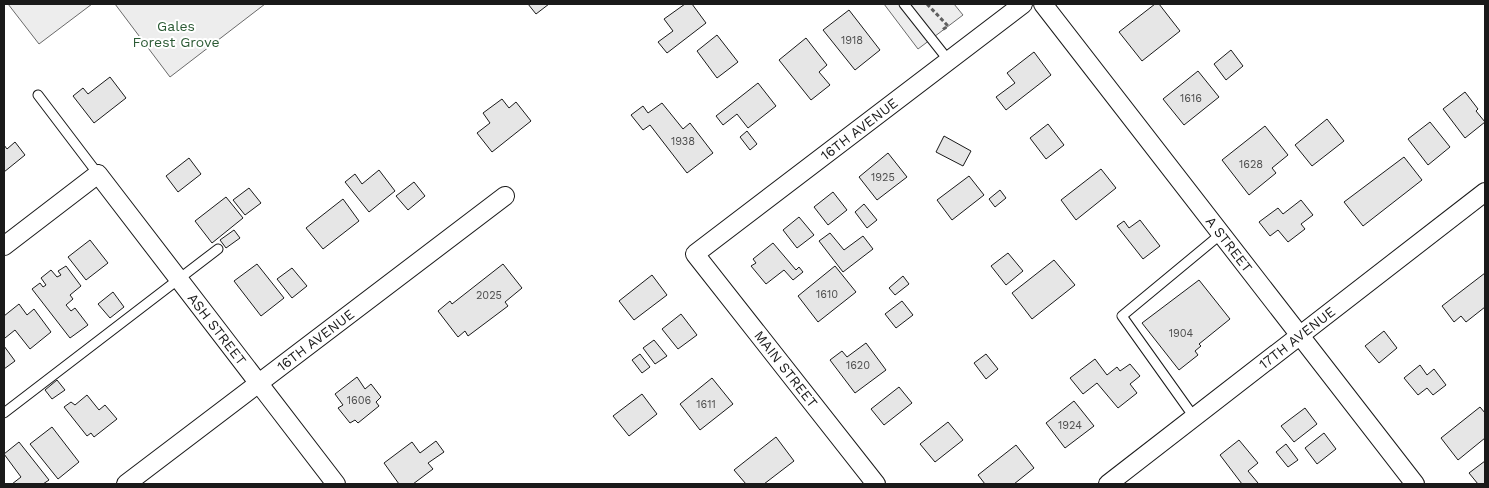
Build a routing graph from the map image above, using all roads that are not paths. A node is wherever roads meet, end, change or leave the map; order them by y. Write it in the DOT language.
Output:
graph roads {
  1 [pos="904,4"];
  2 [pos="1023,4"];
  3 [pos="1043,4"];
  4 [pos="949,61"];
  5 [pos="38,95"];
  6 [pos="98,174"];
  7 [pos="1485,192"];
  8 [pos="505,196"];
  9 [pos="1222,234"];
  10 [pos="4,246"];
  11 [pos="218,249"];
  12 [pos="695,254"];
  13 [pos="179,279"];
  14 [pos="1300,336"];
  15 [pos="258,382"];
  16 [pos="4,413"];
  17 [pos="1194,417"];
  18 [pos="126,484"];
  19 [pos="336,484"];
  20 [pos="876,484"];
  21 [pos="1108,484"];
  22 [pos="1415,484"];
  1 -- 4 [label="lane"];
  2 -- 4 [label="street, 16TH AVENUE"];
  3 -- 9 [label="street, A STREET"];
  4 -- 12 [label="street, 16TH AVENUE"];
  5 -- 6 [label="lane"];
  6 -- 10 [label="street"];
  6 -- 13 [label="street, ASH STREET"];
  7 -- 14 [label="street, 17TH AVENUE"];
  8 -- 15 [label="street, 16TH AVENUE"];
  9 -- 14 [label="street, A STREET"];
  9 -- 17 [label="lane"];
  11 -- 13 [label="lane"];
  12 -- 20 [label="street, MAIN STREET"];
  13 -- 15 [label="street, ASH STREET"];
  13 -- 16 [label="lane"];
  14 -- 17 [label="street, 17TH AVENUE"];
  14 -- 22 [label="street, A STREET"];
  15 -- 18 [label="street, 16TH AVENUE"];
  15 -- 19 [label="street, ASH STREET"];
  17 -- 21 [label="street, 17TH AVENUE"];
}
